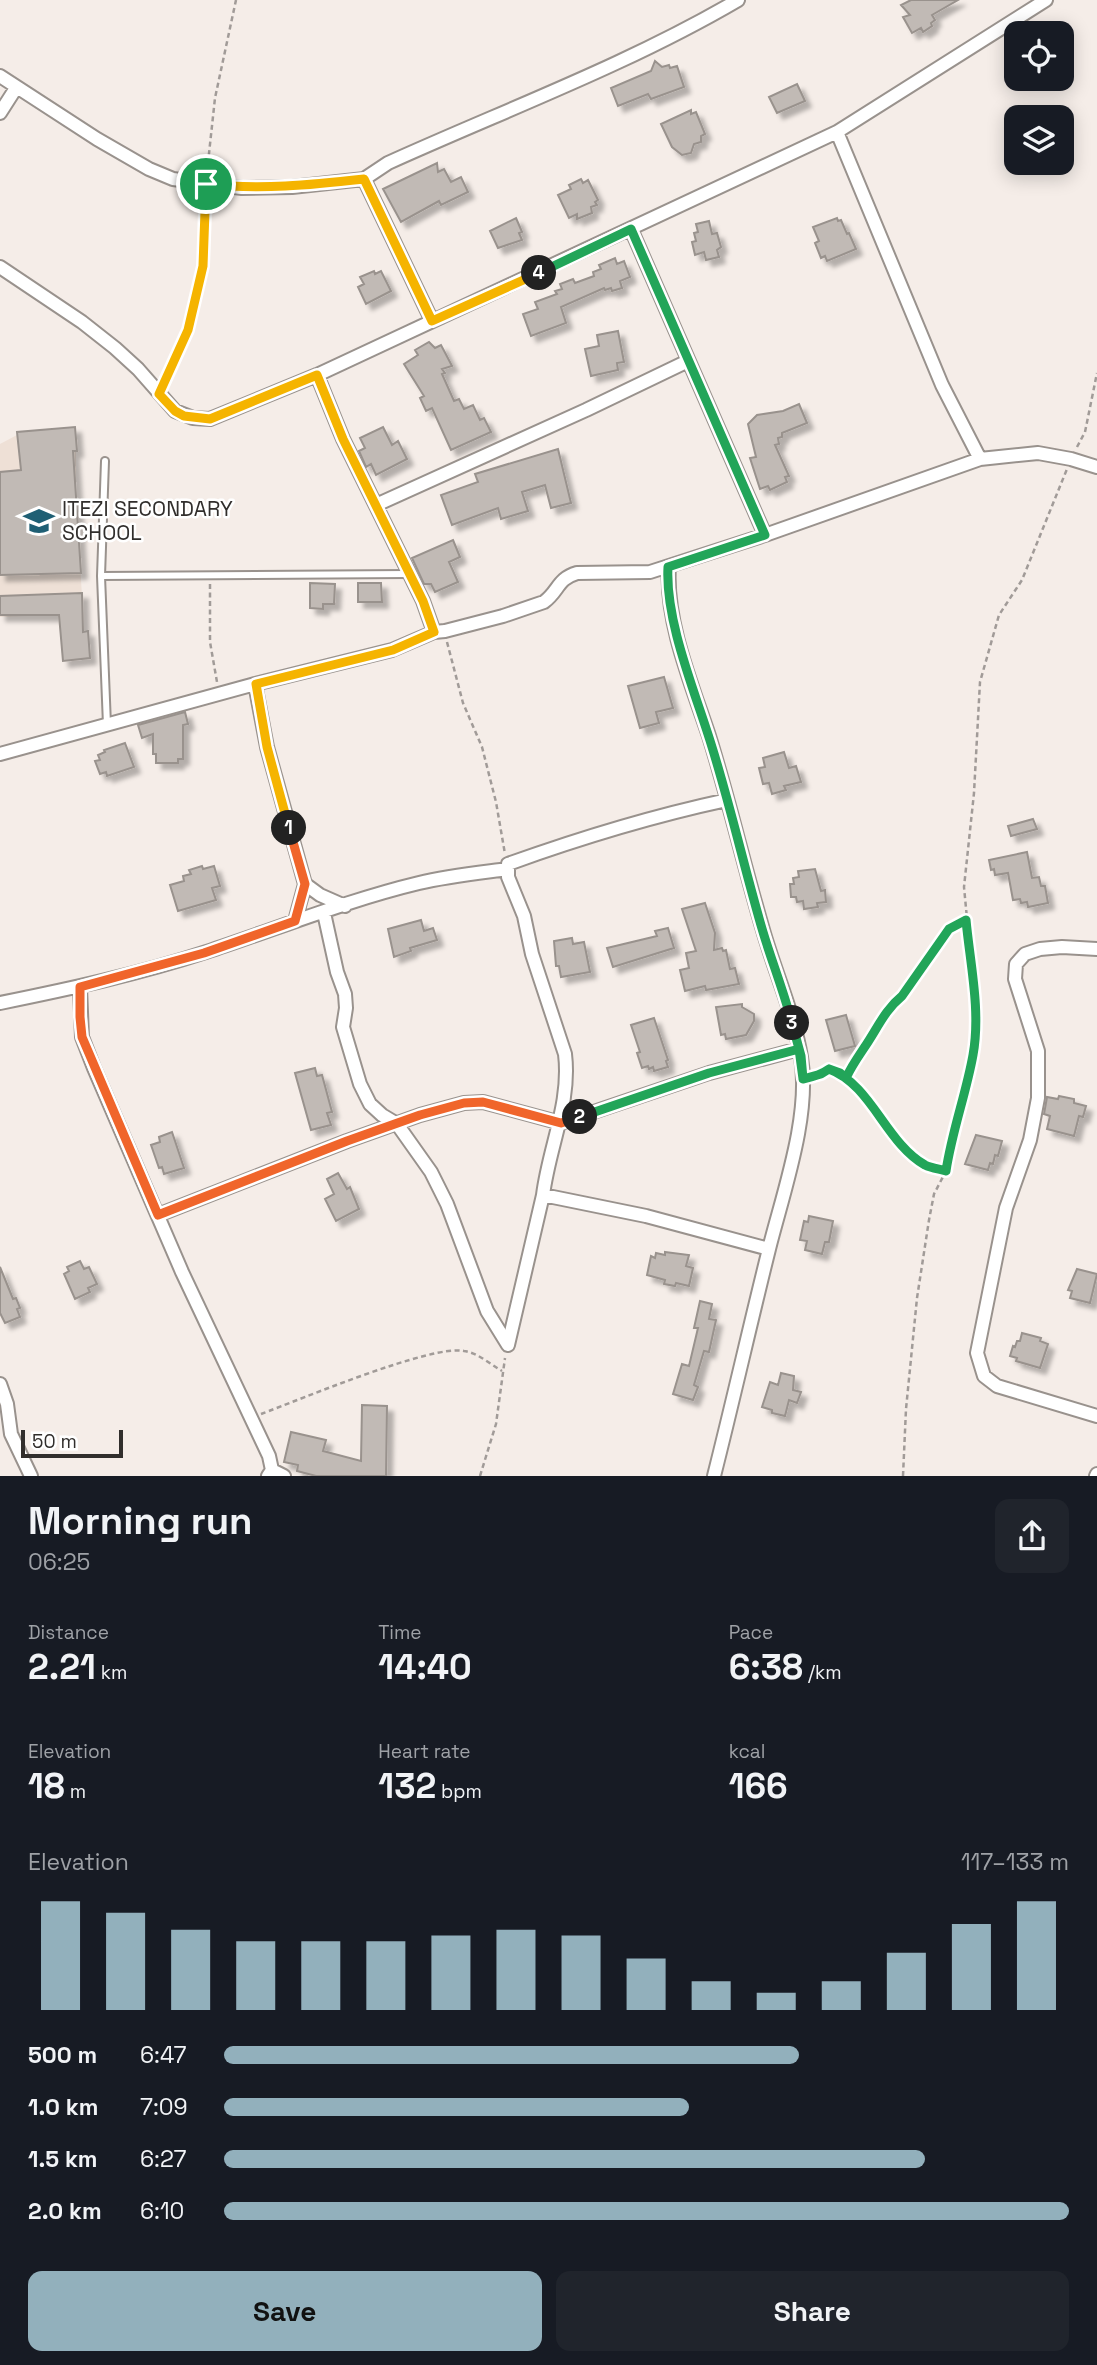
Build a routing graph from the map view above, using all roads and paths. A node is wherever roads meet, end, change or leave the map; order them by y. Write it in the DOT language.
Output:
graph roads {
  1 [pos="236,0"];
  2 [pos="738,0"];
  3 [pos="1046,0"];
  4 [pos="0,76"];
  5 [pos="16,88"];
  6 [pos="0,113"];
  7 [pos="837,132"];
  8 [pos="364,179"];
  9 [pos="206,184"];
  10 [pos="631,229"];
  11 [pos="0,267"];
  12 [pos="432,321"];
  13 [pos="688,361"];
  14 [pos="1097,373"];
  15 [pos="317,375"];
  16 [pos="159,394"];
  17 [pos="980,459"];
  18 [pos="1071,459"];
  19 [pos="105,461"];
  20 [pos="1097,467"];
  21 [pos="376,505"];
  22 [pos="765,535"];
  23 [pos="668,567"];
  24 [pos="408,573"];
  25 [pos="210,574"];
  26 [pos="101,576"];
  27 [pos="439,631"];
  28 [pos="256,684"];
  29 [pos="218,694"];
  30 [pos="107,724"];
  31 [pos="0,754"];
  32 [pos="727,800"];
  33 [pos="508,866"];
  34 [pos="305,884"];
  35 [pos="345,906"];
  36 [pos="324,913"];
  37 [pos="966,920"];
  38 [pos="295,921"];
  39 [pos="1097,949"];
  40 [pos="80,987"];
  41 [pos="0,1003"];
  42 [pos="799,1049"];
  43 [pos="846,1078"];
  44 [pos="803,1079"];
  45 [pos="561,1123"];
  46 [pos="397,1124"];
  47 [pos="946,1171"];
  48 [pos="543,1195"];
  49 [pos="158,1215"];
  50 [pos="769,1249"];
  51 [pos="508,1345"];
  52 [pos="502,1371"];
  53 [pos="0,1384"];
  54 [pos="1097,1416"];
  55 [pos="252,1418"];
  56 [pos="270,1473"];
  57 [pos="31,1476"];
  58 [pos="284,1476"];
  59 [pos="480,1476"];
  60 [pos="714,1476"];
  61 [pos="903,1476"];
  1 -- 9 [label="path"];
  2 -- 8 [label="street"];
  3 -- 7 [label="street"];
  4 -- 5 [label="street"];
  5 -- 6 [label="street"];
  5 -- 9 [label="street"];
  7 -- 10 [label="street"];
  7 -- 17 [label="street"];
  8 -- 9 [label="street"];
  8 -- 12 [label="street"];
  9 -- 16 [label="path"];
  10 -- 12 [label="street"];
  10 -- 13 [label="street"];
  11 -- 16 [label="street"];
  12 -- 15 [label="street"];
  13 -- 21 [label="street"];
  13 -- 22 [label="street"];
  14 -- 18 [label="path"];
  15 -- 16 [label="street"];
  15 -- 21 [label="street"];
  17 -- 18 [label="street"];
  17 -- 22 [label="street"];
  18 -- 20 [label="street"];
  18 -- 37 [label="path"];
  19 -- 26 [label="lane"];
  21 -- 24 [label="street"];
  22 -- 23 [label="street"];
  23 -- 27 [label="street"];
  23 -- 32 [label="street"];
  24 -- 25 [label="lane"];
  24 -- 27 [label="street"];
  25 -- 26 [label="lane"];
  25 -- 29 [label="path"];
  26 -- 30 [label="lane"];
  27 -- 28 [label="street"];
  27 -- 33 [label="path"];
  28 -- 29 [label="street"];
  28 -- 34 [label="street"];
  29 -- 30 [label="street"];
  30 -- 31 [label="street"];
  32 -- 33 [label="street"];
  32 -- 42 [label="street"];
  33 -- 35 [label="street"];
  33 -- 45 [label="street"];
  34 -- 35 [label="street"];
  34 -- 38 [label="street"];
  35 -- 36 [label="street"];
  36 -- 38 [label="street"];
  36 -- 46 [label="street"];
  37 -- 43 [label="path"];
  37 -- 47 [label="path"];
  38 -- 40 [label="street"];
  39 -- 54 [label="street"];
  40 -- 41 [label="street"];
  40 -- 49 [label="street"];
  42 -- 44 [label="street"];
  42 -- 45 [label="street"];
  43 -- 44 [label="path"];
  43 -- 47 [label="path"];
  44 -- 50 [label="street"];
  45 -- 46 [label="street"];
  45 -- 48 [label="street"];
  46 -- 49 [label="street"];
  46 -- 51 [label="street"];
  47 -- 61 [label="path"];
  48 -- 50 [label="street"];
  48 -- 51 [label="street"];
  49 -- 55 [label="street"];
  50 -- 60 [label="street"];
  51 -- 52 [label="path"];
  52 -- 55 [label="path"];
  52 -- 59 [label="path"];
  53 -- 57 [label="street"];
  55 -- 56 [label="street"];
  56 -- 58 [label="street"];
}
